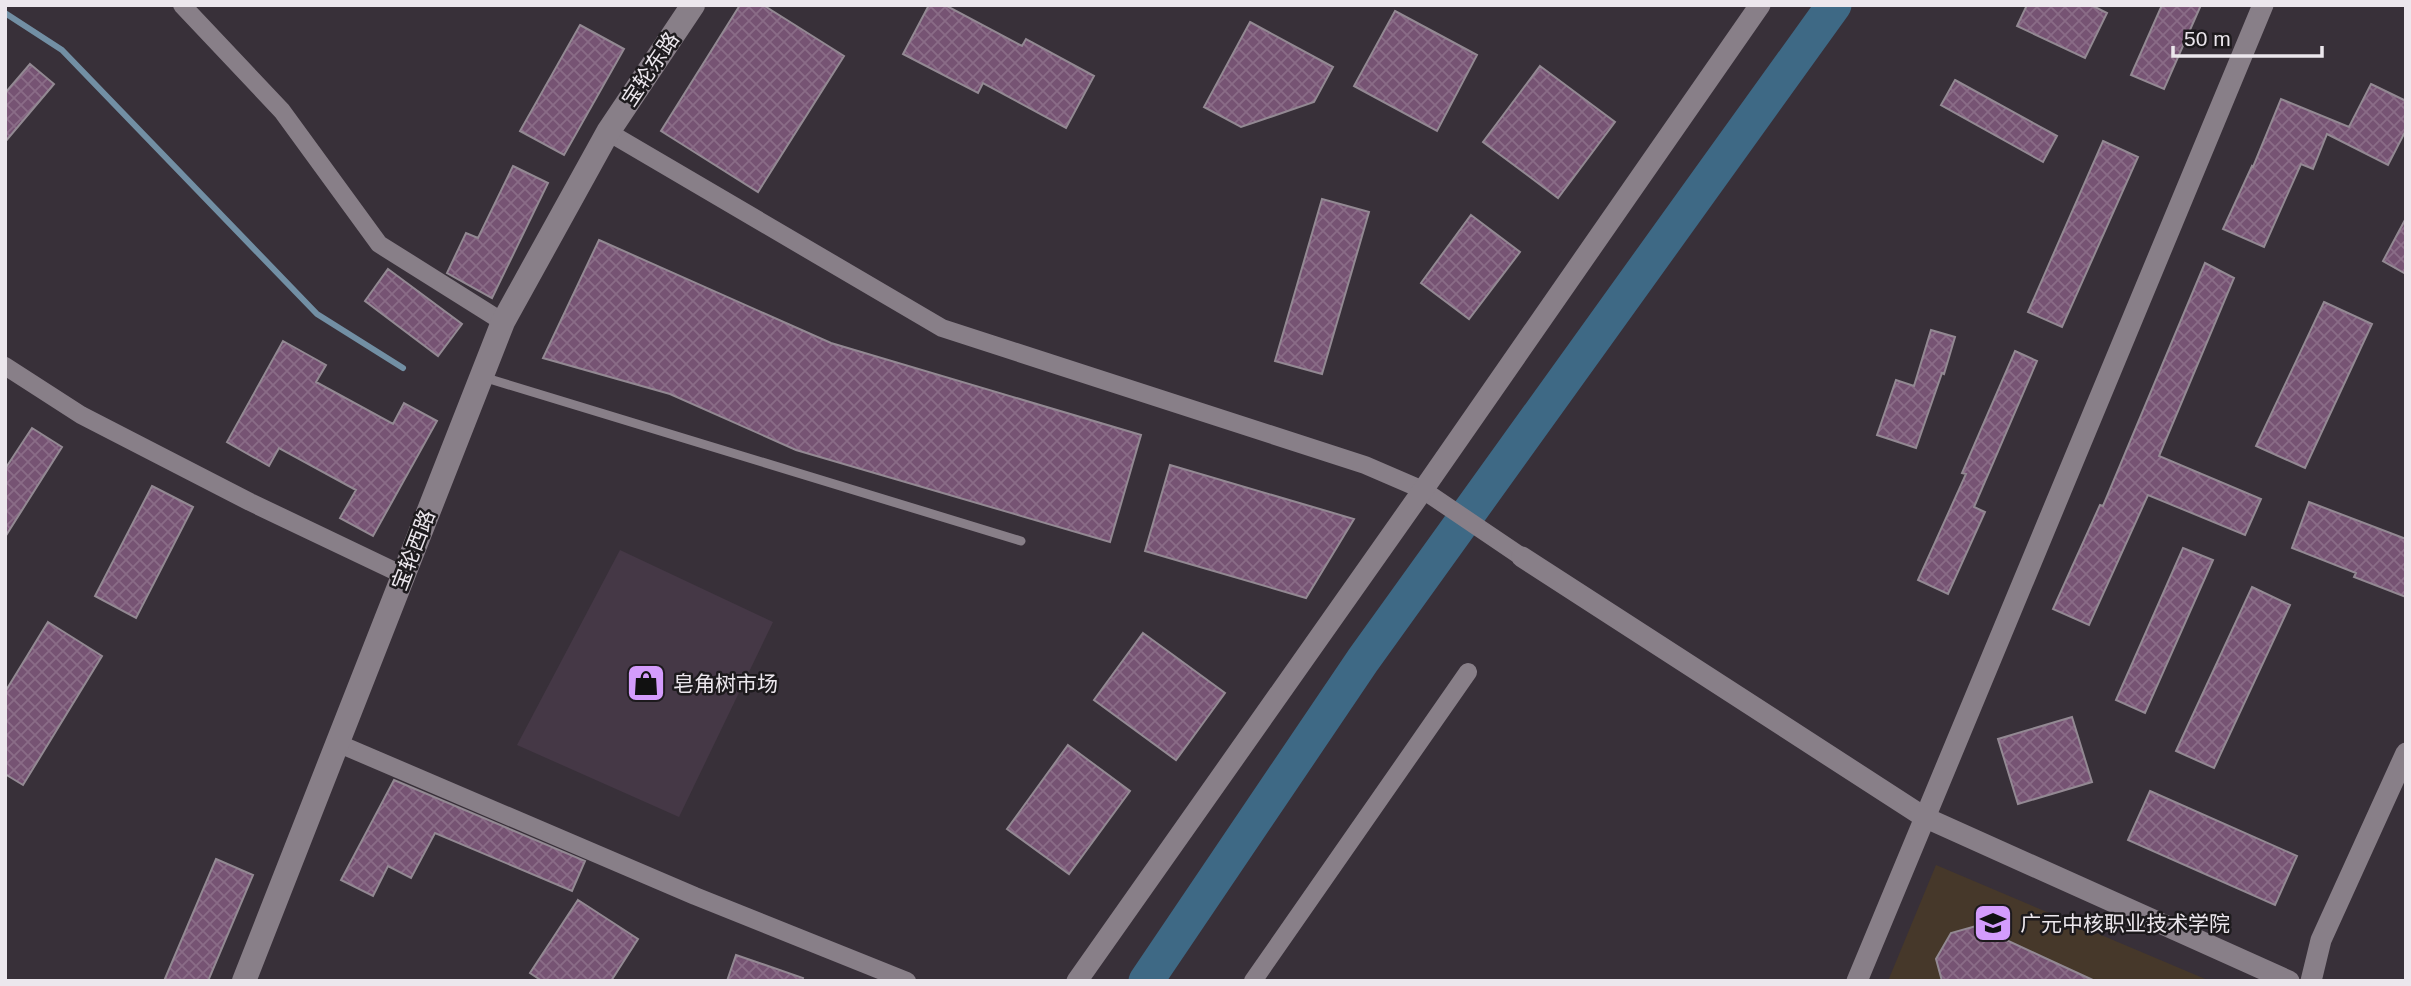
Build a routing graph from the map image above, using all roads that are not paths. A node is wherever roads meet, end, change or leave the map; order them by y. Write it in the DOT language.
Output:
graph roads {
  1 [pos="693,5"];
  2 [pos="1760,5"];
  3 [pos="2263,5"];
  4 [pos="191,8"];
  5 [pos="608,132"];
  6 [pos="503,322"];
  7 [pos="5,366"];
  8 [pos="482,376"];
  9 [pos="1423,491"];
  10 [pos="1021,541"];
  11 [pos="1522,557"];
  12 [pos="403,575"];
  13 [pos="1468,672"];
  14 [pos="337,743"];
  15 [pos="2406,753"];
  16 [pos="1924,817"];
  17 [pos="2321,940"];
  18 [pos="244,981"];
  19 [pos="907,981"];
  20 [pos="1077,981"];
  21 [pos="1253,981"];
  22 [pos="1857,981"];
  23 [pos="2287,981"];
  24 [pos="2311,981"];
  1 -- 5 [label="main road, 宝轮东路"];
  2 -- 9 [label="street"];
  3 -- 16 [label="street"];
  4 -- 6 [label="street"];
  5 -- 6 [label="main road, 宝轮西路"];
  5 -- 9 [label="street"];
  6 -- 8 [label="main road, 宝轮西路"];
  7 -- 12 [label="street"];
  8 -- 10 [label="lane"];
  8 -- 12 [label="main road, 宝轮西路"];
  9 -- 11 [label="street"];
  9 -- 20 [label="street"];
  11 -- 16 [label="street"];
  12 -- 14 [label="main road, 宝轮西路"];
  13 -- 21 [label="street"];
  14 -- 18 [label="main road, 宝轮西路"];
  14 -- 19 [label="street"];
  15 -- 17 [label="street"];
  16 -- 22 [label="street"];
  16 -- 23 [label="street"];
  17 -- 23 [label="street"];
  17 -- 24 [label="street"];
}
